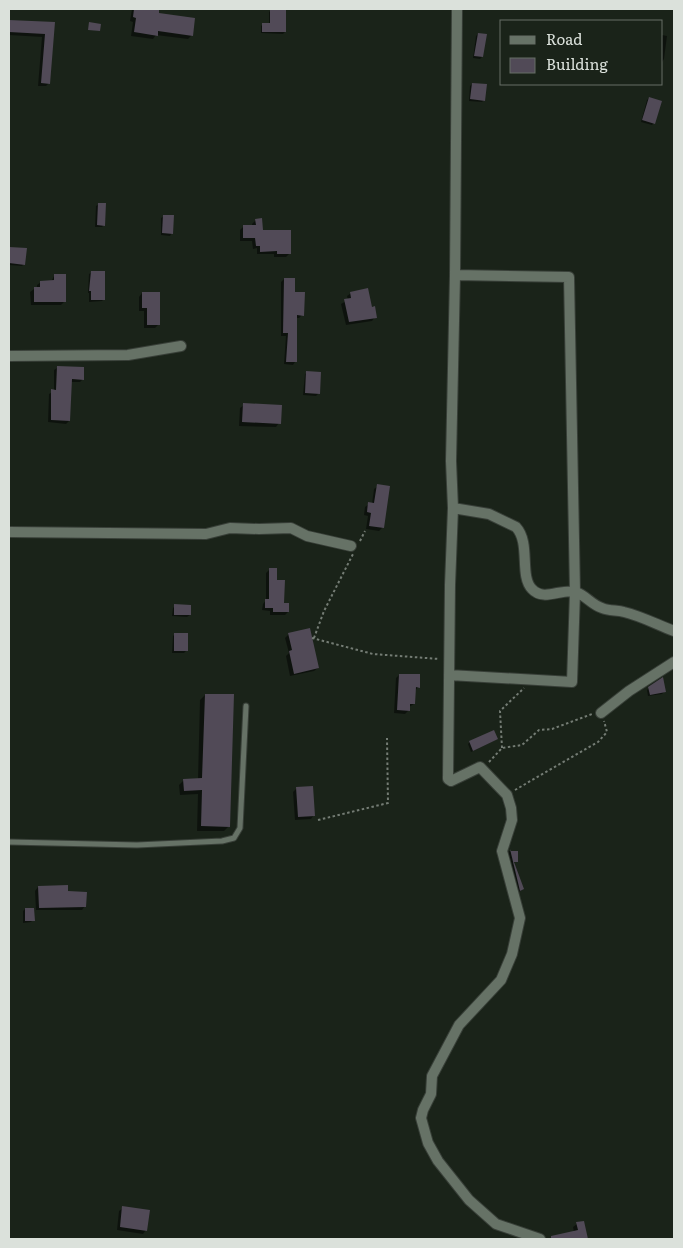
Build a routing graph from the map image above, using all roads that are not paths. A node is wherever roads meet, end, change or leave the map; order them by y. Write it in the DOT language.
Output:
graph roads {
  1 [pos="457,9"];
  2 [pos="455,275"];
  3 [pos="181,346"];
  4 [pos="9,356"];
  5 [pos="452,508"];
  6 [pos="9,532"];
  7 [pos="351,546"];
  8 [pos="575,592"];
  9 [pos="674,631"];
  10 [pos="674,662"];
  11 [pos="449,675"];
  12 [pos="246,706"];
  13 [pos="601,713"];
  14 [pos="9,842"];
  15 [pos="540,1239"];
  1 -- 2 [label="street"];
  2 -- 5 [label="street"];
  2 -- 8 [label="street"];
  3 -- 4 [label="street"];
  5 -- 8 [label="street"];
  5 -- 11 [label="street"];
  6 -- 7 [label="street"];
  8 -- 9 [label="street"];
  8 -- 11 [label="street"];
  10 -- 13 [label="street"];
  11 -- 15 [label="street"];
  12 -- 14 [label="lane"];
}
